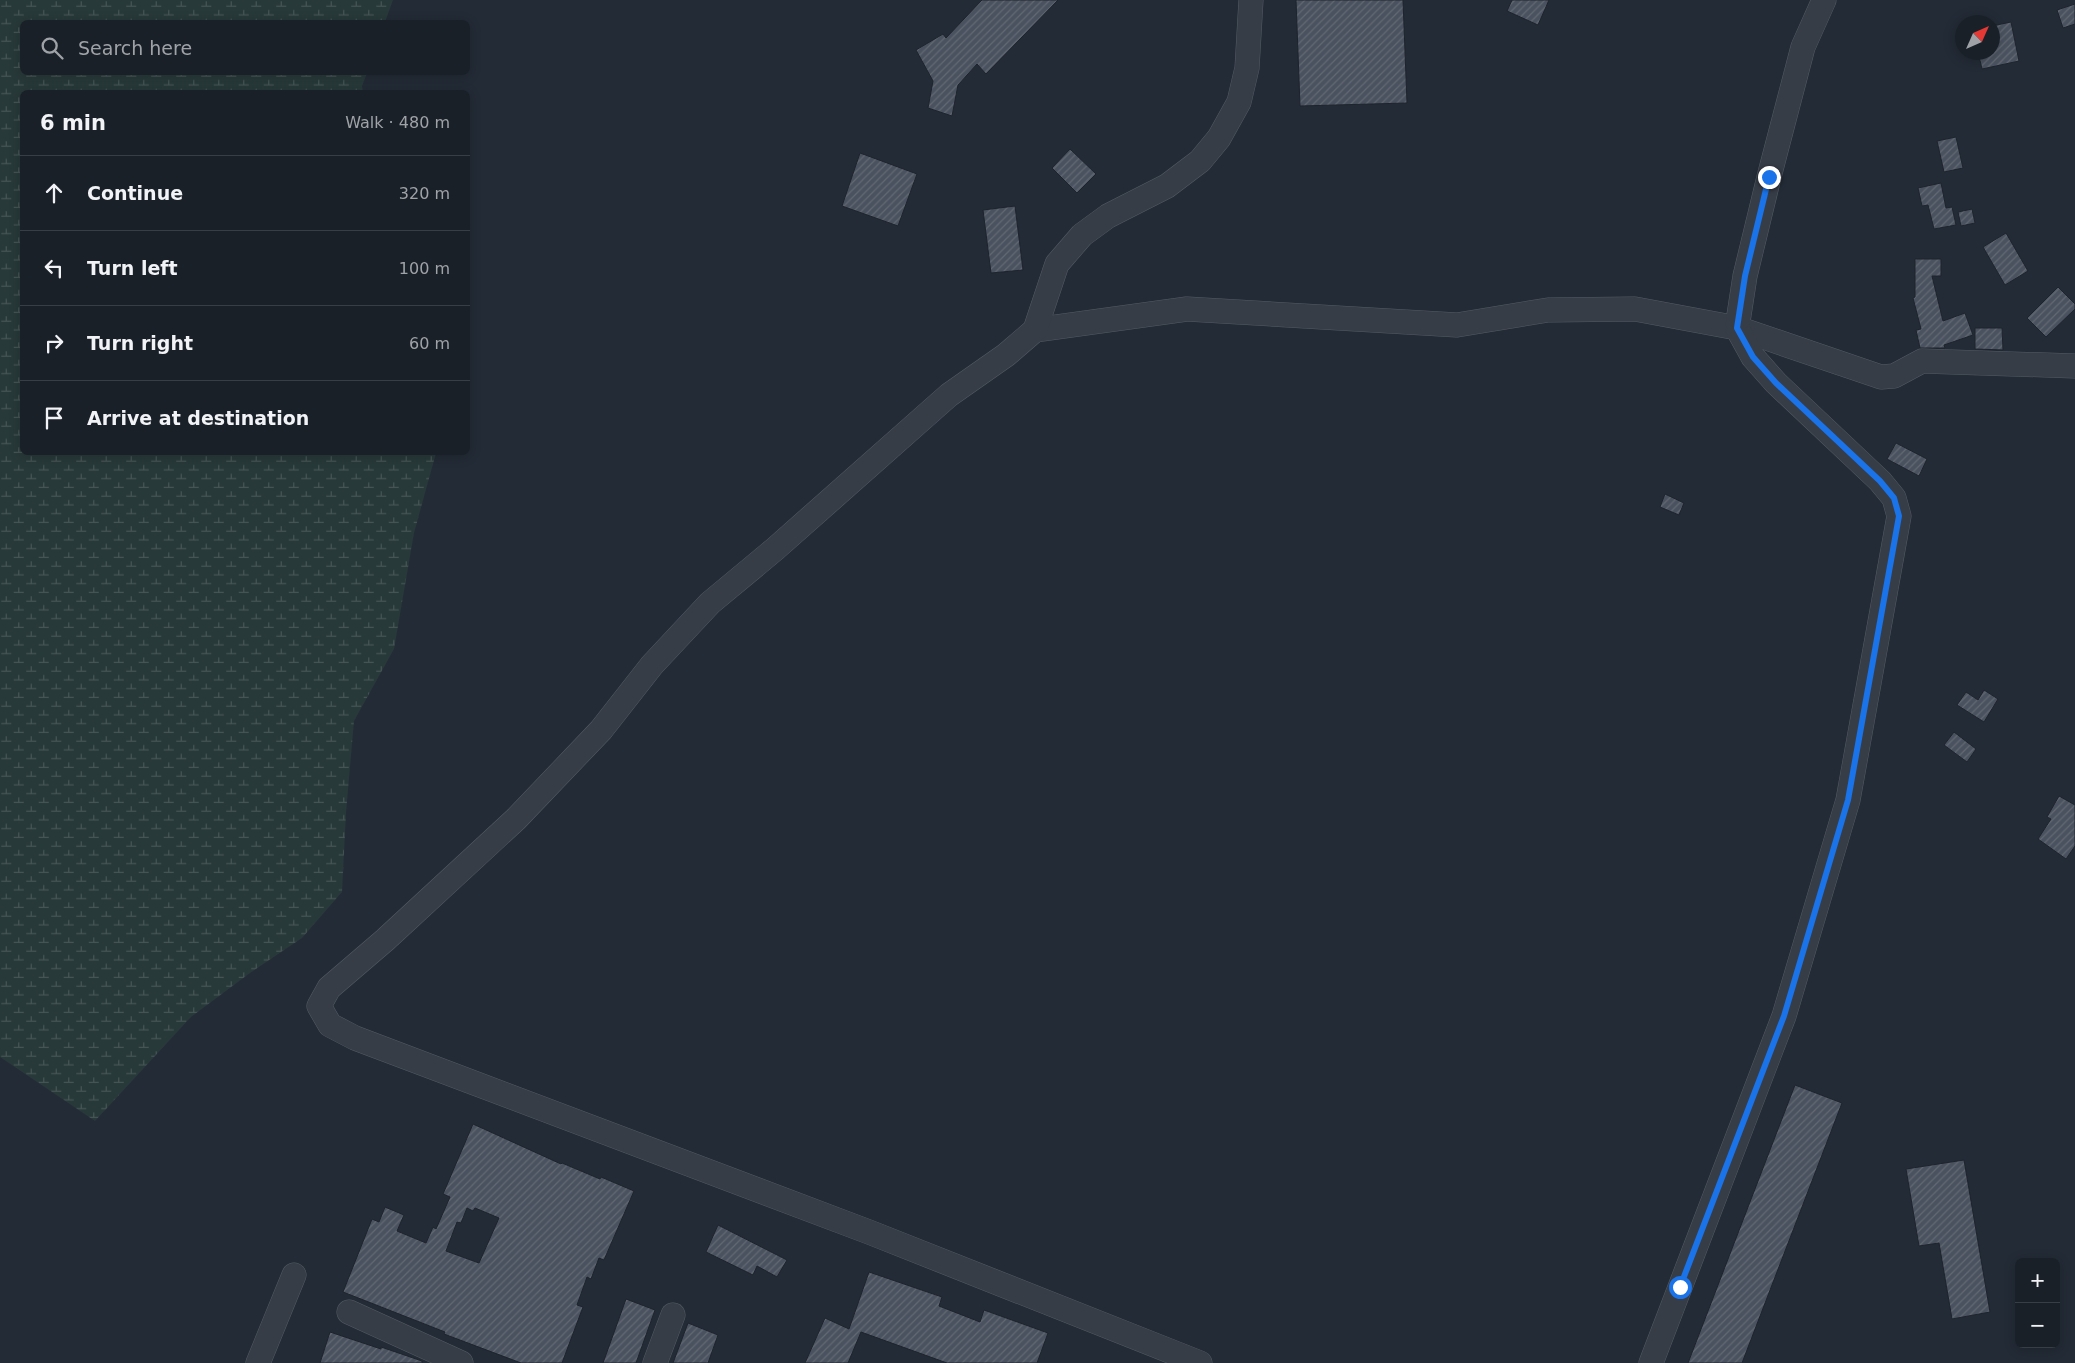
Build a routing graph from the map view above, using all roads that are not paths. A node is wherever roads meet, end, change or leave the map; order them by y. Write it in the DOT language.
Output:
graph roads {
  1 [pos="1251,0"];
  2 [pos="1824,0"];
  3 [pos="1737,328"];
  4 [pos="1034,330"];
  5 [pos="2075,366"];
  6 [pos="294,1275"];
  7 [pos="349,1312"];
  8 [pos="673,1315"];
  9 [pos="258,1363"];
  10 [pos="461,1363"];
  11 [pos="655,1363"];
  12 [pos="1200,1363"];
  13 [pos="1651,1363"];
  1 -- 4 [label="street"];
  2 -- 3 [label="street"];
  3 -- 4 [label="street"];
  3 -- 5 [label="street"];
  3 -- 13 [label="street"];
  4 -- 12 [label="street"];
  6 -- 9 [label="street"];
  7 -- 10 [label="street"];
  8 -- 11 [label="street"];
}
